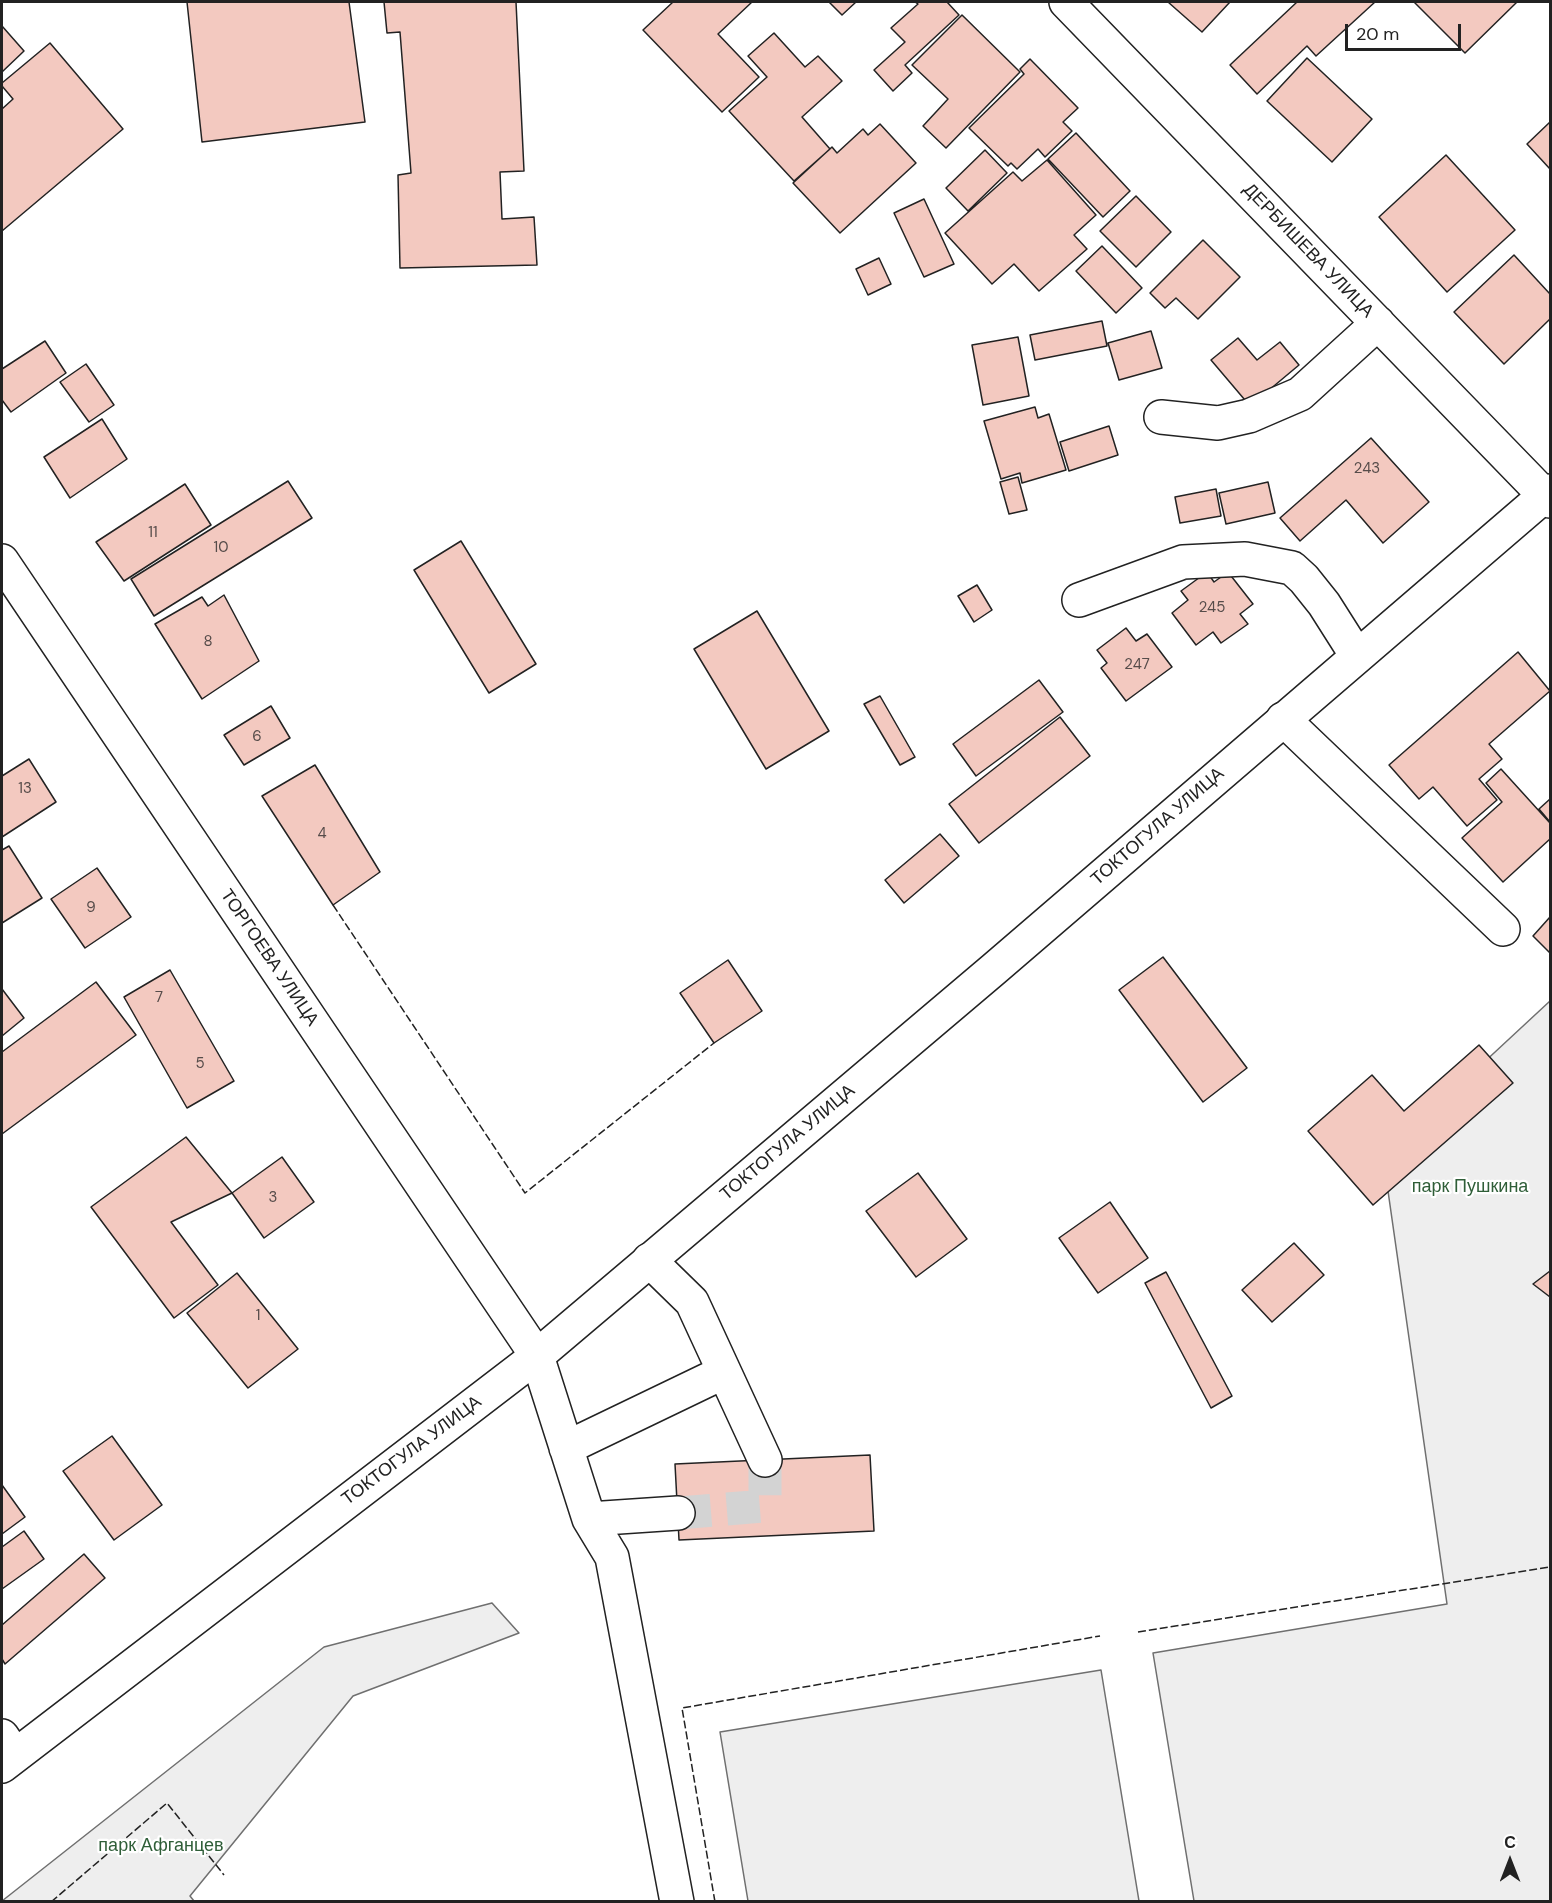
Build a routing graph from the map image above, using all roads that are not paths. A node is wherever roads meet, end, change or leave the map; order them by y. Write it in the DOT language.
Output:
graph roads {
  1 [pos="1066,2"];
  2 [pos="1378,323"];
  3 [pos="1161,417"];
  4 [pos="1549,496"];
  5 [pos="2,561"];
  6 [pos="1078,600"];
  7 [pos="1357,656"];
  8 [pos="1283,719"];
  9 [pos="1503,929"];
  10 [pos="649,1260"];
  11 [pos="537,1356"];
  12 [pos="724,1372"];
  13 [pos="566,1448"];
  14 [pos="765,1460"];
  15 [pos="678,1514"];
  16 [pos="589,1519"];
  17 [pos="6,1752"];
  18 [pos="677,1902"];
  1 -- 2 [label="main road, ДЕРБИШЕВА УЛИЦА"];
  2 -- 3 [label="main road"];
  2 -- 4 [label="main road, ДЕРБИШЕВА УЛИЦА"];
  4 -- 7 [label="main road, ТОКТОГУЛА УЛИЦА"];
  5 -- 11 [label="main road, ТОРГОЕВА УЛИЦА"];
  6 -- 7 [label="main road"];
  7 -- 8 [label="main road, ТОКТОГУЛА УЛИЦА"];
  8 -- 9 [label="main road"];
  8 -- 10 [label="main road, ТОКТОГУЛА УЛИЦА"];
  10 -- 11 [label="main road, ТОКТОГУЛА УЛИЦА"];
  10 -- 12 [label="main road"];
  11 -- 13 [label="main road, ТОРГОЕВА УЛИЦА"];
  11 -- 17 [label="main road, ТОКТОГУЛА УЛИЦА"];
  12 -- 13 [label="main road"];
  12 -- 14 [label="main road"];
  13 -- 16 [label="main road, ТОРГОЕВА УЛИЦА"];
  15 -- 16 [label="main road"];
  16 -- 18 [label="main road, ТОРГОЕВА УЛИЦА"];
}
